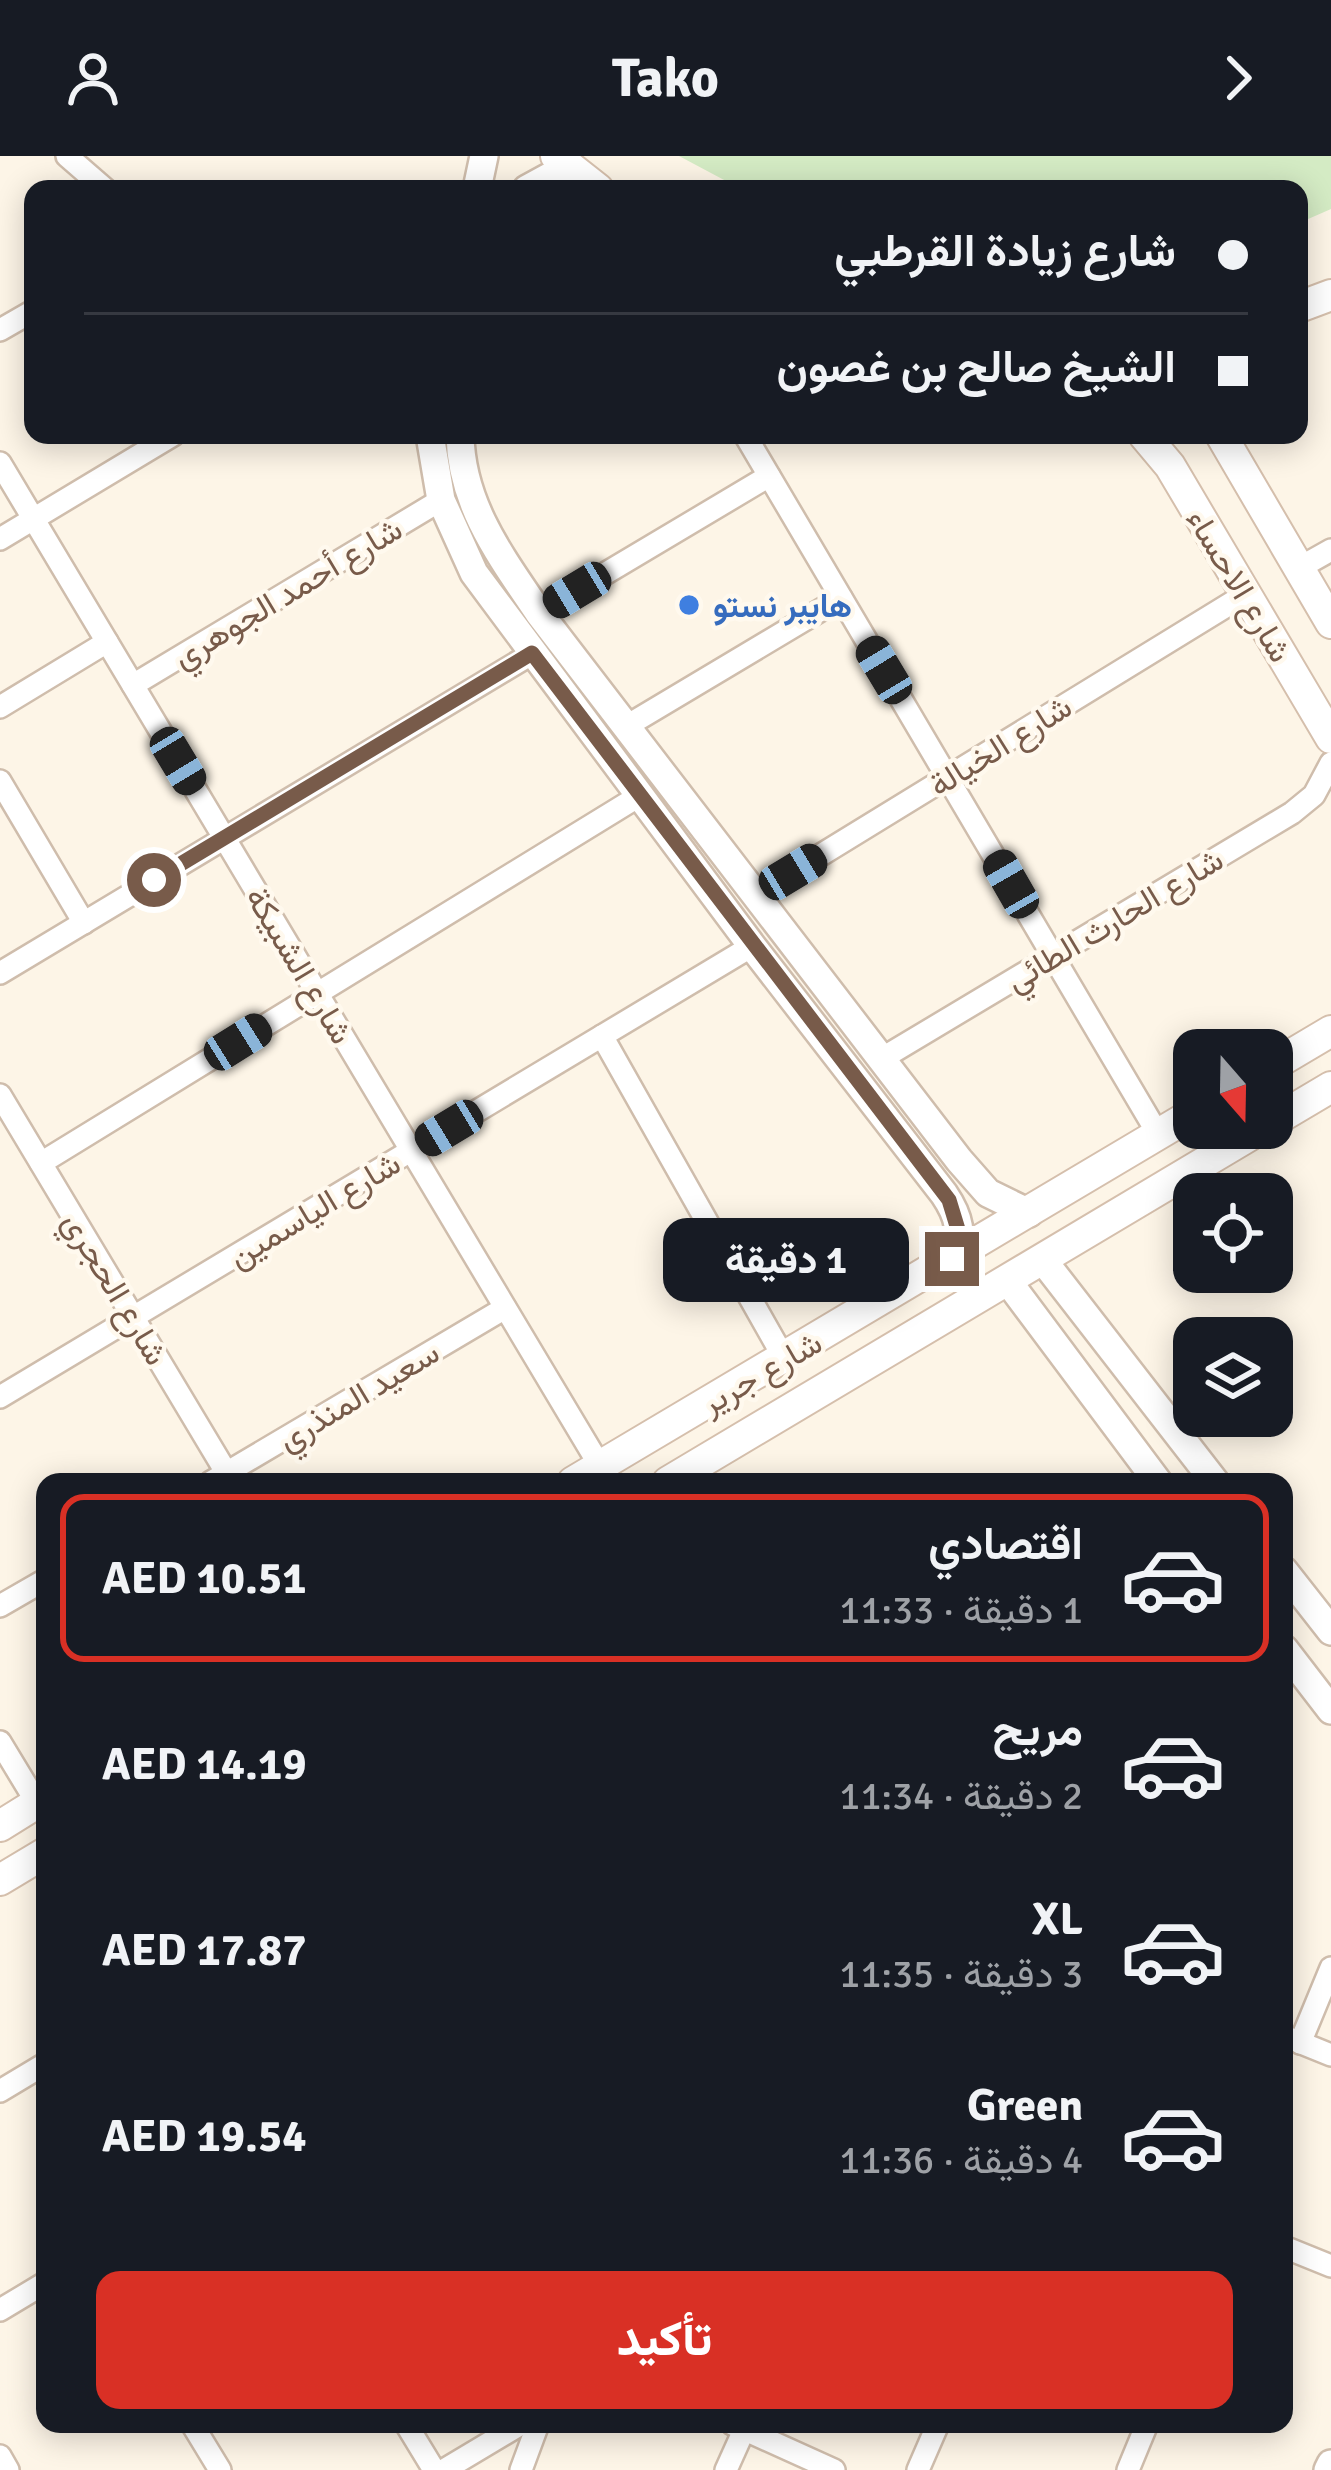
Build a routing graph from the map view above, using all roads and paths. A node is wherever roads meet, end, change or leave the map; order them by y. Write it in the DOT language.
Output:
graph roads {
  1 [pos="67,156"];
  2 [pos="577,173"];
  3 [pos="95,180"];
  4 [pos="544,180"];
  5 [pos="158,444"];
  6 [pos="432,444"];
  7 [pos="462,444"];
  8 [pos="750,444"];
  9 [pos="1152,444"];
  10 [pos="1227,444"];
  11 [pos="0,463"];
  12 [pos="769,476"];
  13 [pos="441,500"];
  14 [pos="34,519"];
  15 [pos="0,539"];
  16 [pos="1331,550"];
  17 [pos="1299,568"];
  18 [pos="1246,594"];
  19 [pos="842,598"];
  20 [pos="539,613"];
  21 [pos="1331,623"];
  22 [pos="107,642"];
  23 [pos="532,653"];
  24 [pos="133,685"];
  25 [pos="0,707"];
  26 [pos="625,727"];
  27 [pos="1331,738"];
  28 [pos="1331,763"];
  29 [pos="947,777"];
  30 [pos="0,782"];
  31 [pos="640,796"];
  32 [pos="224,838"];
  33 [pos="754,896"];
  34 [pos="84,922"];
  35 [pos="752,946"];
  36 [pos="1053,956"];
  37 [pos="0,973"];
  38 [pos="317,994"];
  39 [pos="1331,1031"];
  40 [pos="602,1036"];
  41 [pos="1293,1054"];
  42 [pos="881,1059"];
  43 [pos="1331,1087"];
  44 [pos="0,1095"];
  45 [pos="1293,1110"];
  46 [pos="1173,1125"];
  47 [pos="1158,1134"];
  48 [pos="945,1142"];
  49 [pos="1227,1149"];
  50 [pos="411,1150"];
  51 [pos="918,1160"];
  52 [pos="41,1163"];
  53 [pos="971,1174"];
  54 [pos="944,1194"];
  55 [pos="1029,1213"];
  56 [pos="952,1259"];
  57 [pos="1042,1259"];
  58 [pos="1007,1280"];
  59 [pos="505,1308"];
  60 [pos="133,1317"];
  61 [pos="784,1358"];
  62 [pos="0,1397"];
  63 [pos="220,1473"];
  64 [pos="233,1473"];
  65 [pos="587,1473"];
  66 [pos="589,1473"];
  67 [pos="693,1473"];
  68 [pos="1151,1473"];
  69 [pos="1208,1473"];
  70 [pos="1293,1582"];
  71 [pos="36,1585"];
  72 [pos="0,1606"];
  73 [pos="1331,1631"];
  74 [pos="1293,1661"];
  75 [pos="1331,1710"];
  76 [pos="0,1742"];
  77 [pos="36,1794"];
  78 [pos="36,1804"];
  79 [pos="0,1826"];
  80 [pos="36,1858"];
  81 [pos="0,1880"];
  82 [pos="1331,1968"];
  83 [pos="1293,2037"];
  84 [pos="1293,2039"];
  85 [pos="1331,2055"];
  86 [pos="36,2069"];
  87 [pos="0,2091"];
  88 [pos="1293,2251"];
  89 [pos="1331,2266"];
  90 [pos="36,2288"];
  91 [pos="0,2310"];
  92 [pos="197,2433"];
  93 [pos="411,2433"];
  94 [pos="506,2433"];
  95 [pos="535,2433"];
  96 [pos="736,2433"];
  97 [pos="751,2433"];
  98 [pos="934,2433"];
  99 [pos="1144,2433"];
  100 [pos="0,2456"];
  101 [pos="8,2470"];
  102 [pos="220,2470"];
  103 [pos="434,2470"];
  104 [pos="444,2470"];
  105 [pos="521,2470"];
  106 [pos="726,2470"];
  107 [pos="834,2470"];
  108 [pos="918,2470"];
  109 [pos="1128,2470"];
  1 -- 3 [label="street"];
  2 -- 4 [label="street"];
  5 -- 14 [label="street"];
  6 -- 13 [label="street"];
  7 -- 20 [label="street"];
  8 -- 12 [label="street"];
  9 -- 18 [label="main road, شارع الاحساء"];
  10 -- 17 [label="main road"];
  11 -- 14 [label="street, شارع الشبيكة"];
  12 -- 19 [label="street"];
  12 -- 20 [label="street"];
  13 -- 23 [label="street"];
  13 -- 24 [label="street, شارع أحمد الجوهري"];
  14 -- 15 [label="street"];
  14 -- 22 [label="street, شارع الشبيكة"];
  16 -- 17 [label="street"];
  17 -- 21 [label="main road"];
  18 -- 27 [label="main road, شارع الاحساء"];
  18 -- 29 [label="street, شارع الخيالة"];
  19 -- 26 [label="street"];
  19 -- 29 [label="street"];
  20 -- 26 [label="street"];
  22 -- 24 [label="street, شارع الشبيكة"];
  22 -- 25 [label="street"];
  23 -- 31 [label="street"];
  23 -- 32 [label="street"];
  24 -- 32 [label="street, شارع الشبيكة"];
  26 -- 33 [label="street"];
  28 -- 36 [label="street, شارع الحارث الطائي"];
  29 -- 33 [label="street, شارع الخيالة"];
  29 -- 36 [label="street"];
  30 -- 34 [label="street"];
  31 -- 35 [label="street"];
  31 -- 38 [label="street"];
  32 -- 34 [label="street"];
  32 -- 38 [label="street, شارع الشبيكة"];
  33 -- 42 [label="street"];
  34 -- 37 [label="street"];
  35 -- 40 [label="street, شارع الياسمين"];
  35 -- 51 [label="street"];
  36 -- 42 [label="street, شارع الحارث الطائي"];
  36 -- 47 [label="street"];
  38 -- 50 [label="street, شارع الشبيكة"];
  38 -- 52 [label="street"];
  39 -- 41 [label="main road"];
  40 -- 50 [label="street, شارع الياسمين"];
  40 -- 61 [label="street"];
  42 -- 48 [label="street"];
  43 -- 45 [label="main road"];
  44 -- 52 [label="street, شارع الحجري"];
  46 -- 47 [label="main road, شارع جرير"];
  47 -- 55 [label="main road, شارع جرير"];
  48 -- 51 [label="street"];
  48 -- 53 [label="street"];
  49 -- 57 [label="main road"];
  50 -- 59 [label="street, شارع الشبيكة"];
  50 -- 60 [label="street, شارع الياسمين"];
  51 -- 54 [label="street"];
  52 -- 60 [label="street, شارع الحجري"];
  53 -- 54 [label="street"];
  53 -- 55 [label="street"];
  54 -- 56 [label="street"];
  55 -- 56 [label="main road, شارع جرير"];
  56 -- 61 [label="main road, شارع جرير"];
  57 -- 58 [label="main road, شارع جرير"];
  57 -- 69 [label="street"];
  58 -- 67 [label="main road, شارع جرير"];
  58 -- 68 [label="street"];
  59 -- 64 [label="street, سعيد المنذري"];
  59 -- 65 [label="street, شارع الشبيكة"];
  60 -- 62 [label="street, شارع الياسمين"];
  60 -- 63 [label="street, شارع الحجري"];
  61 -- 66 [label="main road, شارع جرير"];
  70 -- 73 [label="street"];
  71 -- 72 [label="street"];
  74 -- 75 [label="street"];
  76 -- 77 [label="street"];
  78 -- 79 [label="main road"];
  80 -- 81 [label="main road"];
  82 -- 83 [label="street"];
  84 -- 85 [label="street"];
  86 -- 87 [label="street"];
  88 -- 89 [label="street"];
  90 -- 91 [label="street"];
  92 -- 102 [label="street"];
  93 -- 103 [label="street"];
  94 -- 104 [label="street"];
  95 -- 105 [label="street"];
  96 -- 106 [label="street"];
  97 -- 107 [label="street"];
  98 -- 108 [label="street"];
  99 -- 109 [label="street"];
  100 -- 101 [label="street"];
}
